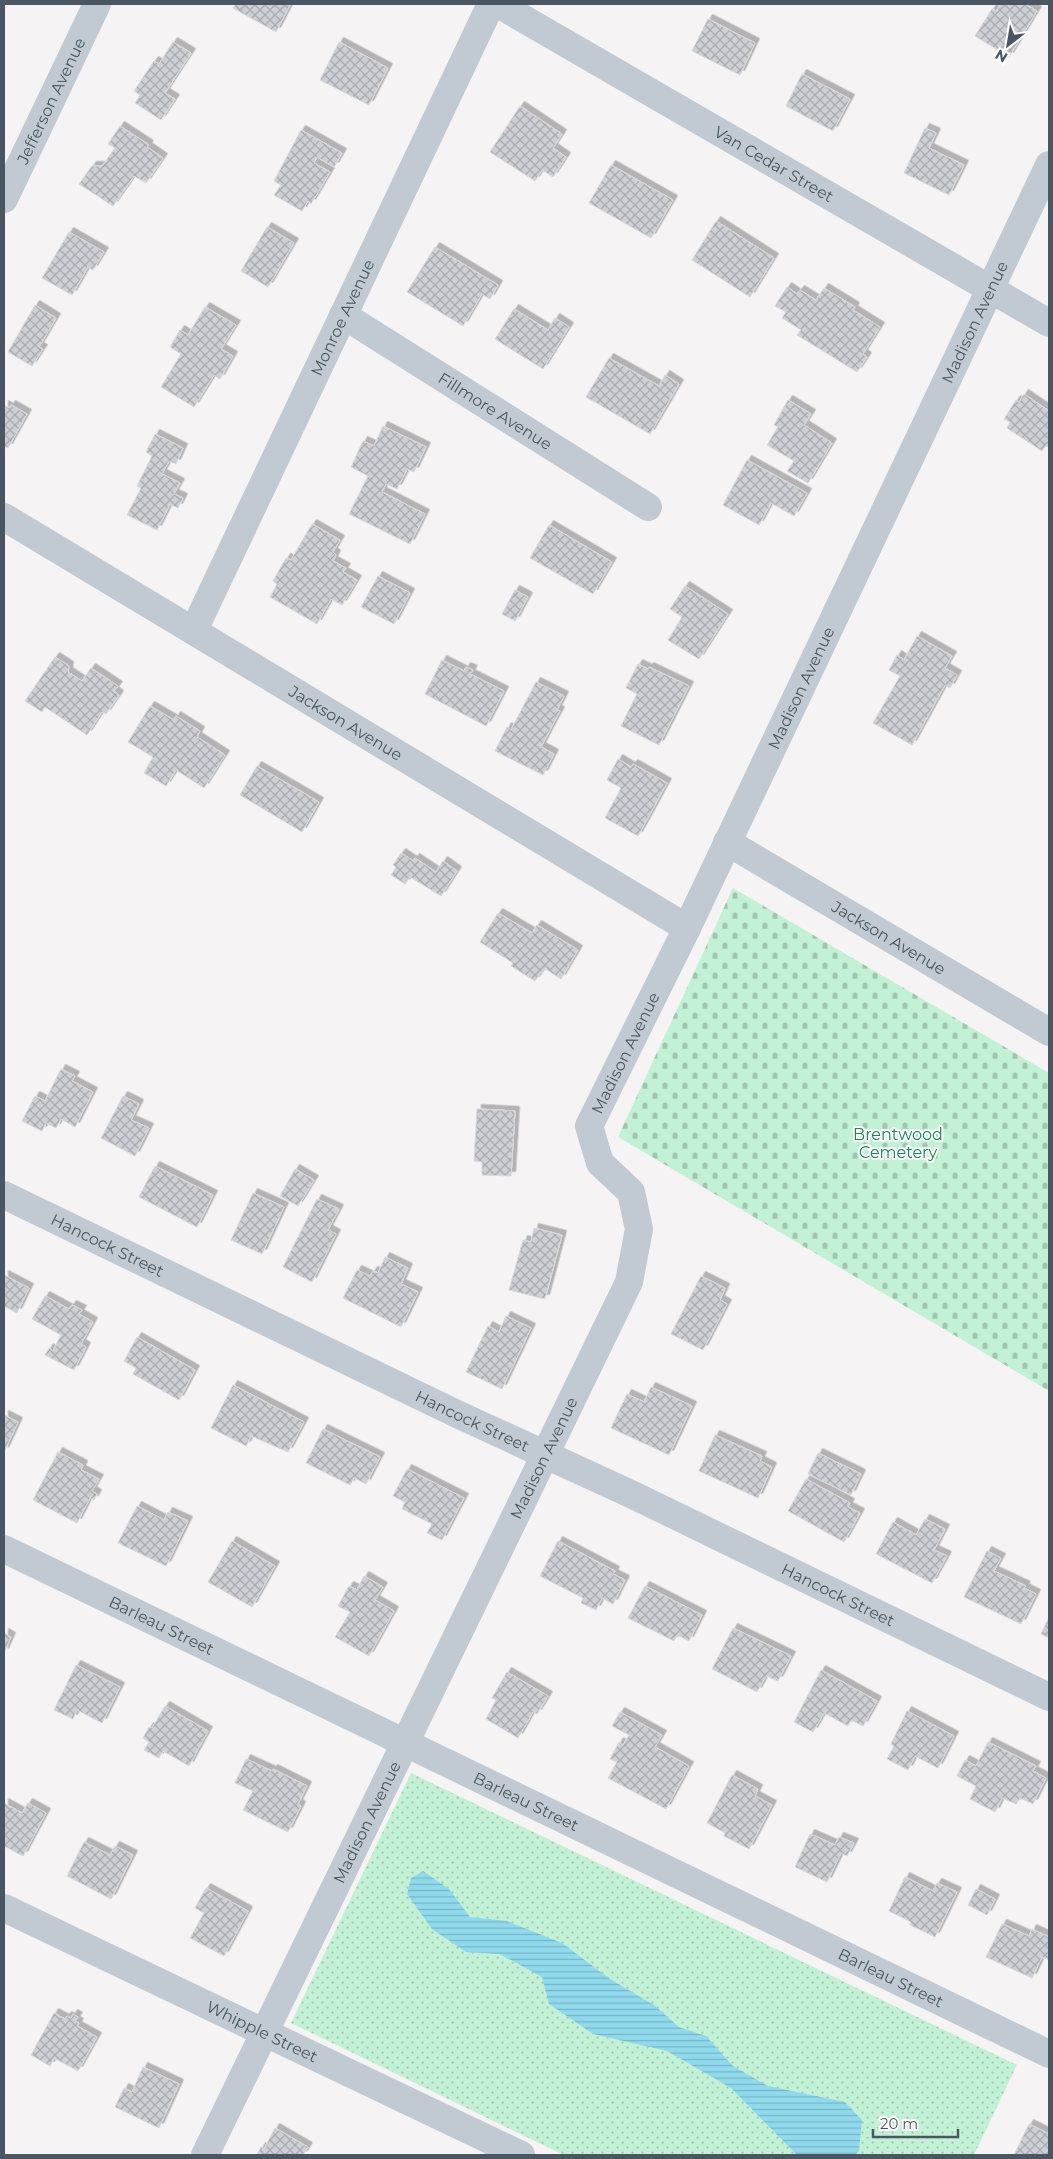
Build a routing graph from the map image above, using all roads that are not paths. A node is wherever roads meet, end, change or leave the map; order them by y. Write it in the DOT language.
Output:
graph roads {
  1 [pos="97,4"];
  2 [pos="491,4"];
  3 [pos="498,4"];
  4 [pos="1049,165"];
  5 [pos="4,199"];
  6 [pos="990,289"];
  7 [pos="343,315"];
  8 [pos="1049,323"];
  9 [pos="648,507"];
  10 [pos="4,517"];
  11 [pos="194,630"];
  12 [pos="727,842"];
  13 [pos="687,928"];
  14 [pos="1049,1032"];
  15 [pos="4,1195"];
  16 [pos="546,1455"];
  17 [pos="4,1550"];
  18 [pos="1049,1697"];
  19 [pos="406,1743"];
  20 [pos="4,1908"];
  21 [pos="265,2032"];
  22 [pos="1049,2054"];
  23 [pos="205,2155"];
  24 [pos="521,2155"];
  1 -- 5 [label="street, Jefferson Avenue"];
  2 -- 7 [label="street, Monroe Avenue"];
  3 -- 6 [label="street, Van Cedar Street"];
  4 -- 6 [label="street, Madison Avenue"];
  6 -- 8 [label="street, Van Cedar Street"];
  6 -- 12 [label="street, Madison Avenue"];
  7 -- 9 [label="street, Fillmore Avenue"];
  7 -- 11 [label="street, Monroe Avenue"];
  10 -- 11 [label="street, Jackson Avenue"];
  11 -- 13 [label="street, Jackson Avenue"];
  12 -- 13 [label="street, Madison Avenue"];
  12 -- 14 [label="street, Jackson Avenue"];
  13 -- 16 [label="street, Madison Avenue"];
  15 -- 16 [label="street, Hancock Street"];
  16 -- 18 [label="street, Hancock Street"];
  16 -- 19 [label="street, Madison Avenue"];
  17 -- 19 [label="street, Barleau Street"];
  19 -- 21 [label="street, Madison Avenue"];
  19 -- 22 [label="street, Barleau Street"];
  20 -- 21 [label="street, Whipple Street"];
  21 -- 23 [label="street, Madison Avenue"];
  21 -- 24 [label="street, Whipple Street"];
}
